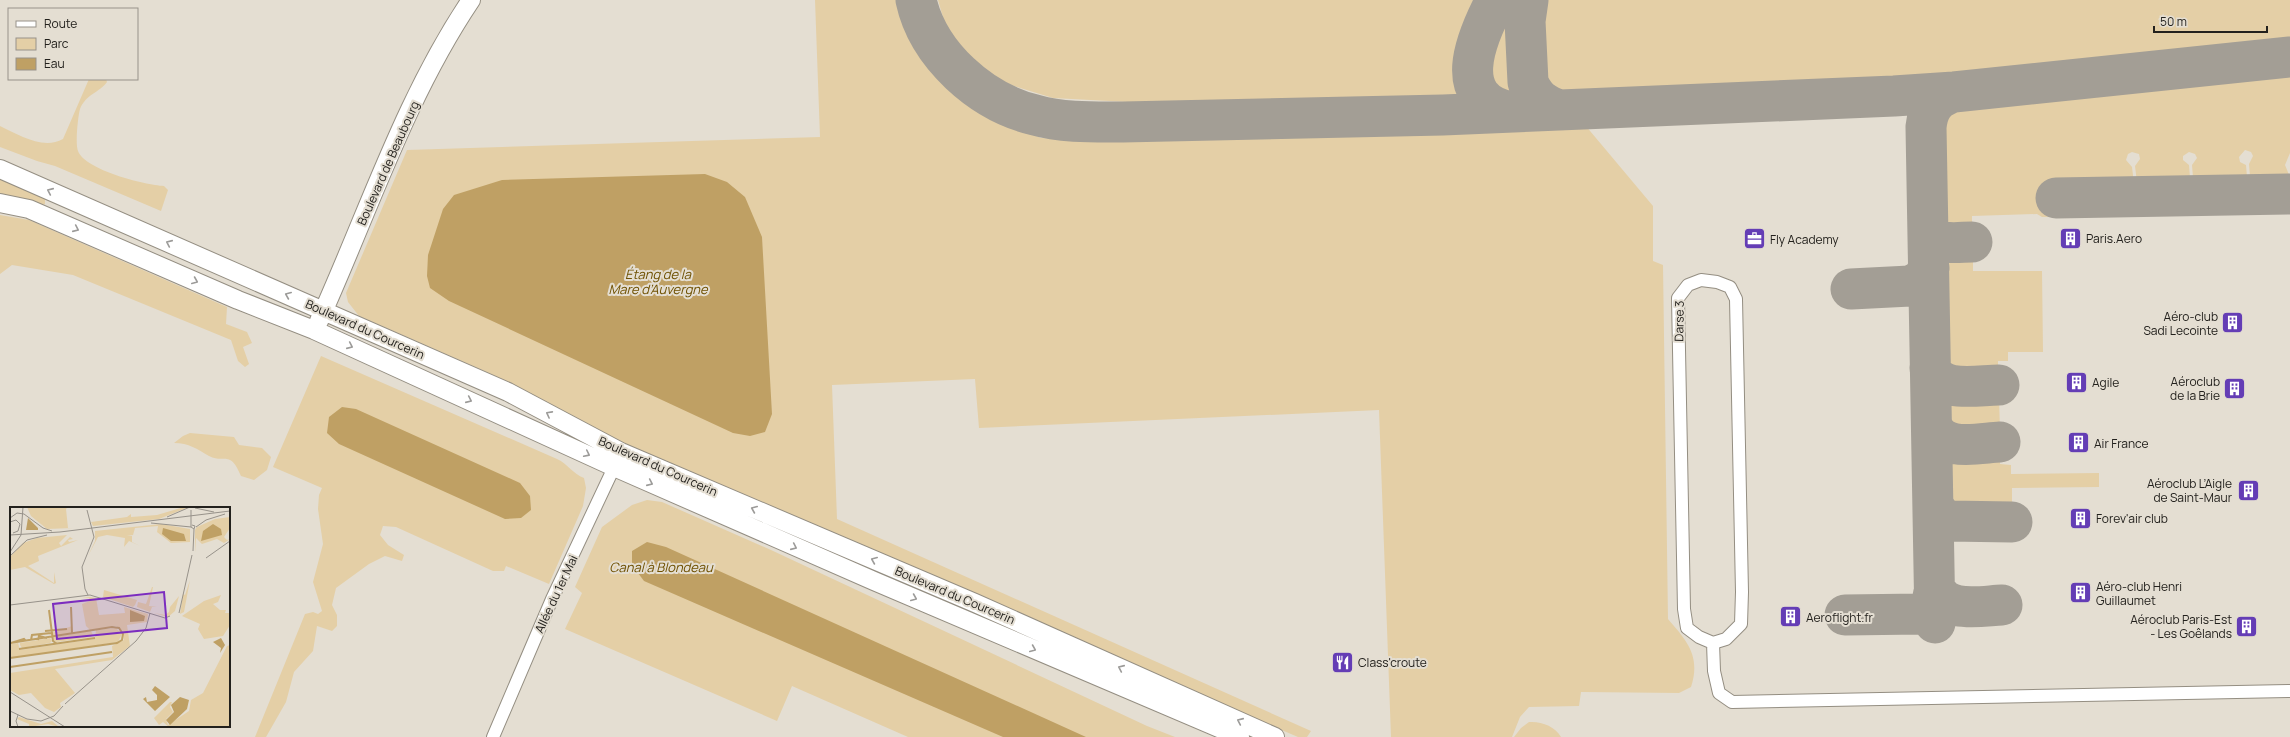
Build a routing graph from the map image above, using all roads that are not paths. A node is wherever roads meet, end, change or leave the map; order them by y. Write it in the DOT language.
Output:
graph roads {
  1 [pos="471,0"];
  2 [pos="0,169"];
  3 [pos="0,203"];
  4 [pos="324,310"];
  5 [pos="314,330"];
  6 [pos="617,460"];
  7 [pos="1713,643"];
  8 [pos="2290,691"];
  9 [pos="493,737"];
  10 [pos="1240,737"];
  11 [pos="1275,737"];
  1 -- 4 [label="main road, Boulevard de Beaubourg"];
  4 -- 2 [label="main road, Boulevard du Courcerin, one-way"];
  3 -- 5 [label="main road, Boulevard du Courcerin, one-way"];
  4 -- 5 [label="main road, Boulevard de Beaubourg"];
  6 -- 4 [label="main road, Boulevard du Courcerin, one-way"];
  5 -- 6 [label="main road, Boulevard du Courcerin, one-way"];
  6 -- 9 [label="street, Allée du 1er Mai"];
  6 -- 10 [label="main road, Boulevard du Courcerin, one-way"];
  11 -- 6 [label="main road, Boulevard du Courcerin, one-way"];
  7 -- 7 [label="street, Darse 3"];
  7 -- 8 [label="street"];
}
